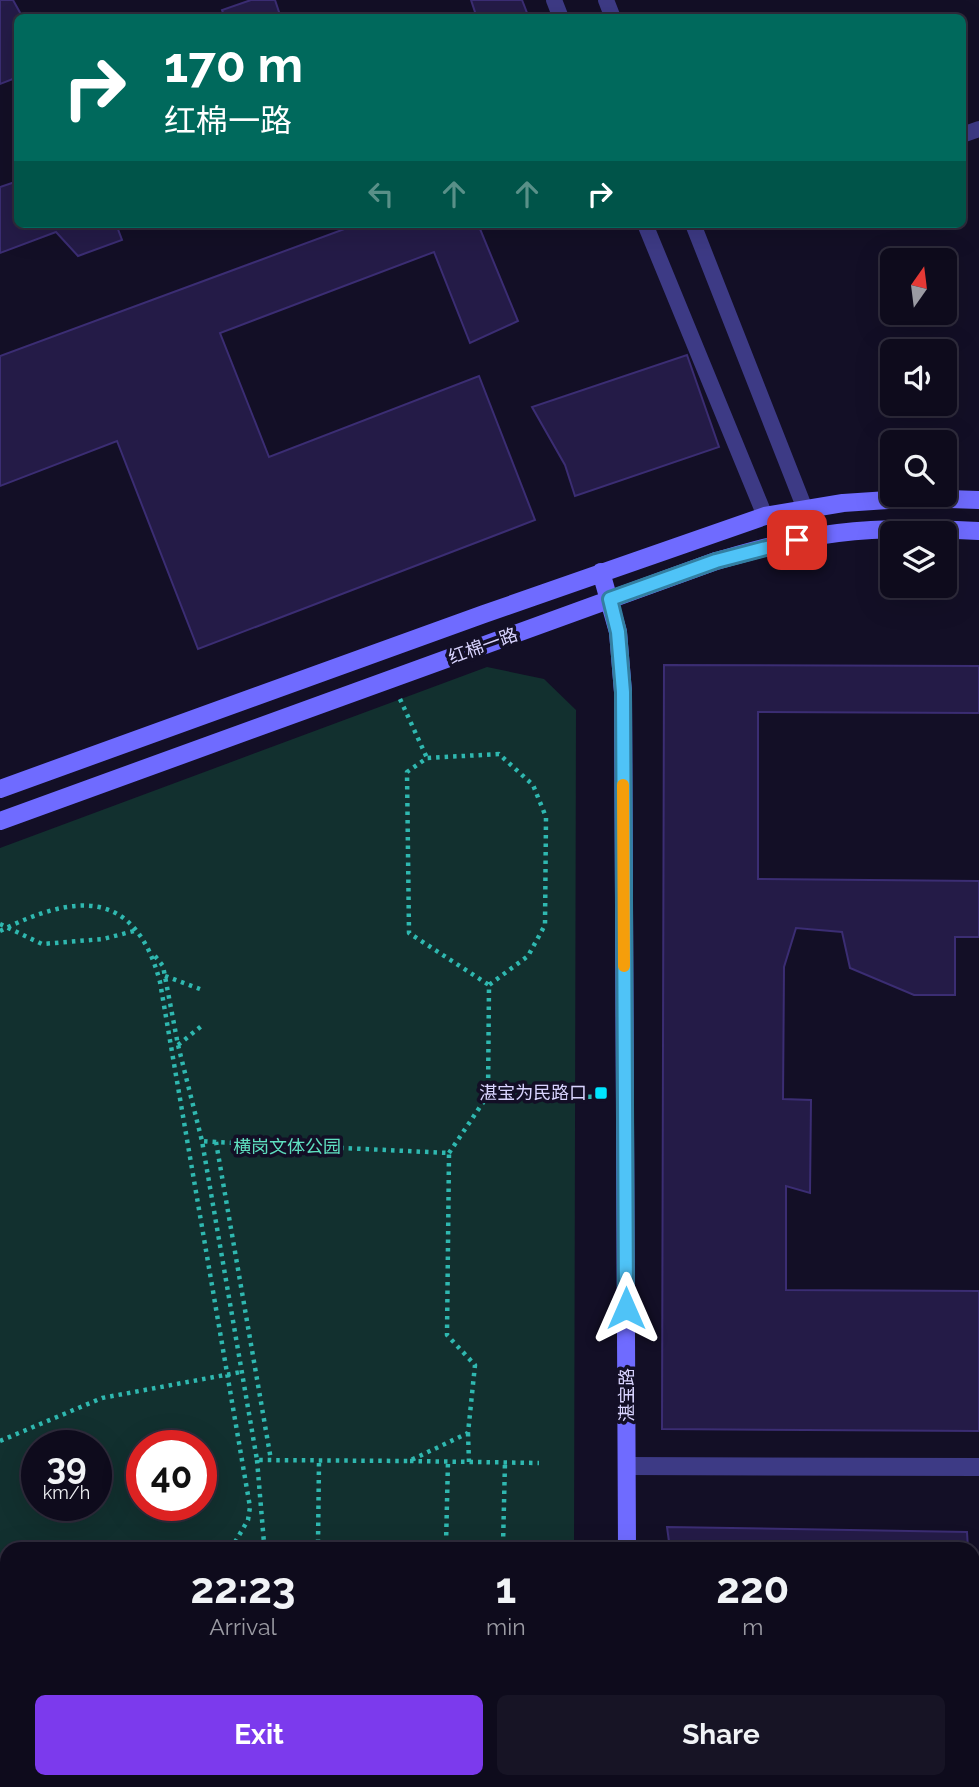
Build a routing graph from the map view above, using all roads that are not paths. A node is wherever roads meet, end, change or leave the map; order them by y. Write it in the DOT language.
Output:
graph roads {
  1 [pos="647,228"];
  2 [pos="699,228"];
  3 [pos="979,500"];
  4 [pos="805,509"];
  5 [pos="765,516"];
  6 [pos="979,531"];
  7 [pos="601,572"];
  8 [pos="610,599"];
  9 [pos="0,789"];
  10 [pos="0,821"];
  11 [pos="627,1466"];
  12 [pos="979,1467"];
  13 [pos="627,1542"];
  1 -- 5 [label="lane"];
  2 -- 4 [label="lane"];
  3 -- 4 [label="main road, 红棉一路"];
  4 -- 5 [label="main road, 红棉一路"];
  5 -- 7 [label="main road, 红棉一路"];
  6 -- 8 [label="main road, 红棉一路"];
  7 -- 8 [label="main road, 湛宝路"];
  7 -- 9 [label="main road, 红棉一路"];
  8 -- 10 [label="main road, 红棉一路"];
  8 -- 11 [label="main road, 湛宝路"];
  11 -- 12 [label="street"];
  11 -- 13 [label="main road, 湛宝路"];
}
